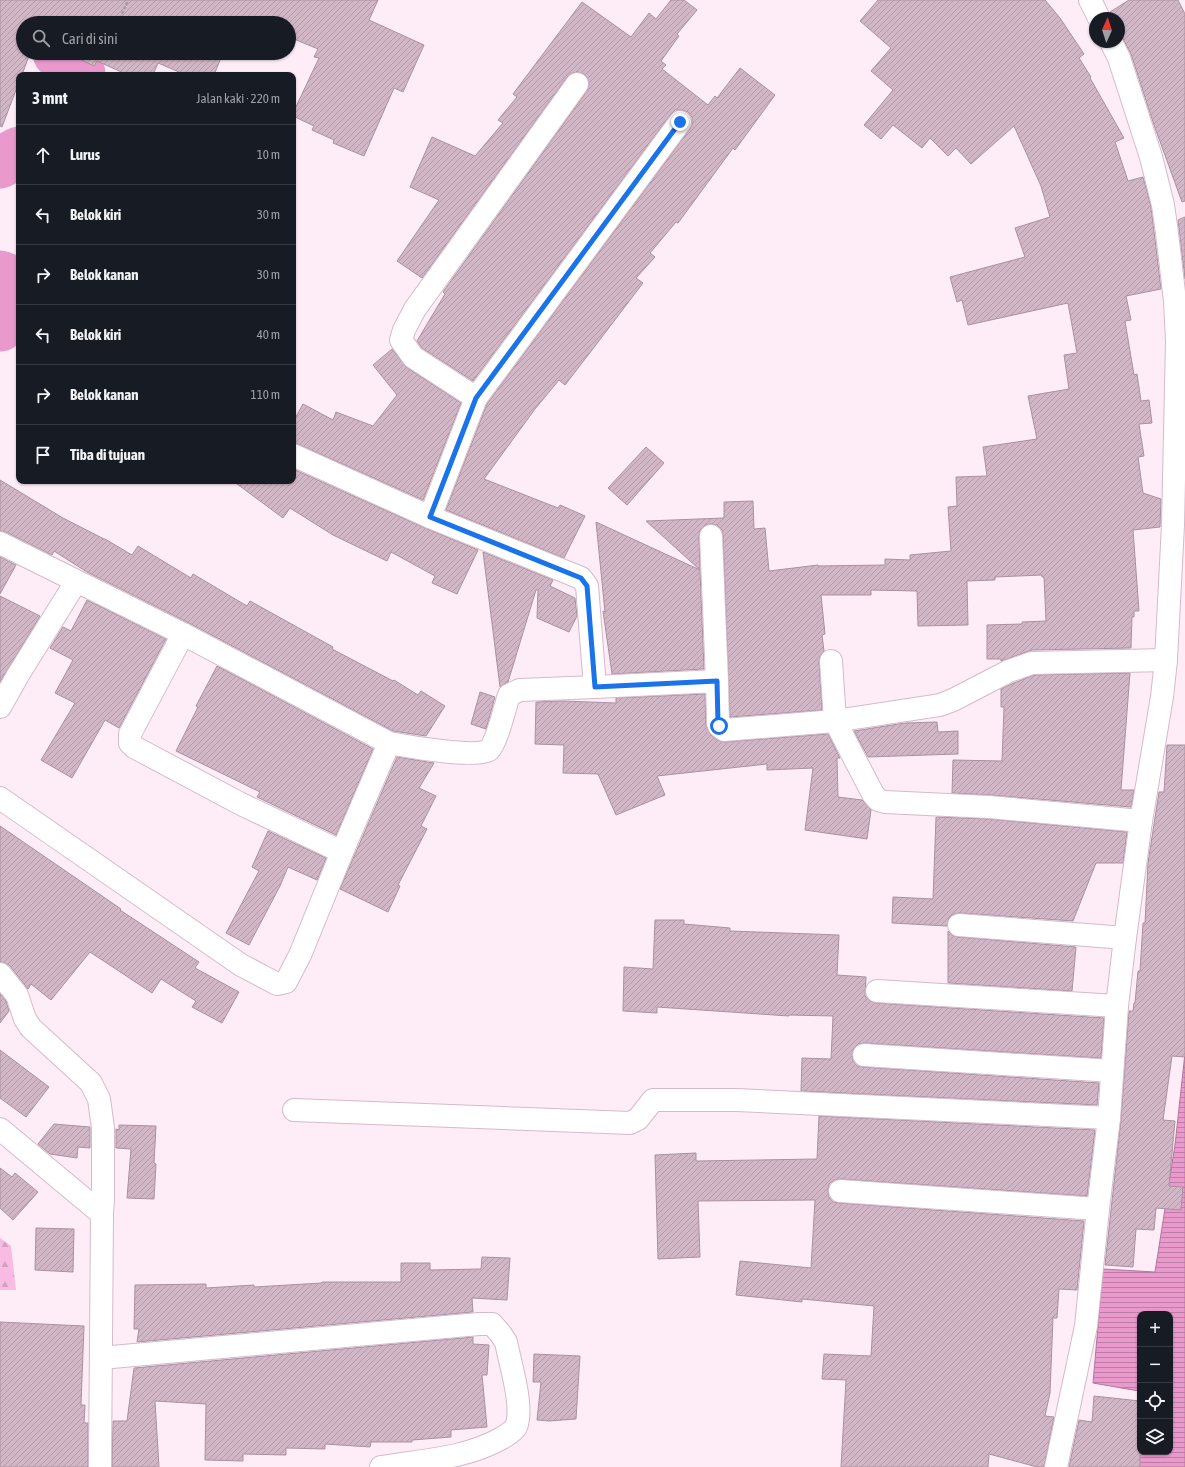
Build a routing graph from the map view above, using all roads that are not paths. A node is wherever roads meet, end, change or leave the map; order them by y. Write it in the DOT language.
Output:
graph roads {
  1 [pos="1090,0"];
  2 [pos="1096,12"];
  3 [pos="1114,48"];
  4 [pos="577,84"];
  5 [pos="680,122"];
  6 [pos="476,398"];
  7 [pos="296,456"];
  8 [pos="430,517"];
  9 [pos="711,536"];
  10 [pos="0,544"];
  11 [pos="76,582"];
  12 [pos="183,634"];
  13 [pos="1166,660"];
  14 [pos="831,661"];
  15 [pos="717,681"];
  16 [pos="595,687"];
  17 [pos="0,707"];
  18 [pos="835,721"];
  19 [pos="389,743"];
  20 [pos="0,798"];
  21 [pos="1141,821"];
  22 [pos="342,852"];
  23 [pos="959,925"];
  24 [pos="1125,938"];
  25 [pos="0,974"];
  26 [pos="877,991"];
  27 [pos="1117,1006"];
  28 [pos="864,1055"];
  29 [pos="1112,1071"];
  30 [pos="294,1110"];
  31 [pos="1109,1118"];
  32 [pos="0,1128"];
  33 [pos="840,1192"];
  34 [pos="1098,1209"];
  35 [pos="102,1214"];
  36 [pos="101,1358"];
  37 [pos="100,1467"];
  38 [pos="381,1467"];
  39 [pos="1056,1467"];
  1 -- 2 [label="street"];
  3 -- 13 [label="street"];
  4 -- 6 [label="street"];
  5 -- 6 [label="street"];
  6 -- 8 [label="street"];
  7 -- 8 [label="street"];
  8 -- 16 [label="street"];
  9 -- 15 [label="street"];
  10 -- 11 [label="street"];
  11 -- 12 [label="street"];
  11 -- 17 [label="street"];
  12 -- 19 [label="street"];
  12 -- 22 [label="street"];
  13 -- 18 [label="street"];
  13 -- 21 [label="street"];
  14 -- 18 [label="street"];
  15 -- 16 [label="street"];
  15 -- 18 [label="street"];
  16 -- 19 [label="street"];
  18 -- 21 [label="street"];
  19 -- 22 [label="street"];
  20 -- 22 [label="street"];
  21 -- 24 [label="street"];
  23 -- 24 [label="street"];
  24 -- 27 [label="street"];
  25 -- 35 [label="street"];
  26 -- 27 [label="street"];
  27 -- 29 [label="street"];
  28 -- 29 [label="street"];
  29 -- 31 [label="street"];
  30 -- 31 [label="street"];
  31 -- 34 [label="street"];
  32 -- 35 [label="street"];
  33 -- 34 [label="street"];
  34 -- 39 [label="street"];
  35 -- 36 [label="street"];
  36 -- 37 [label="street"];
  36 -- 38 [label="street"];
}
